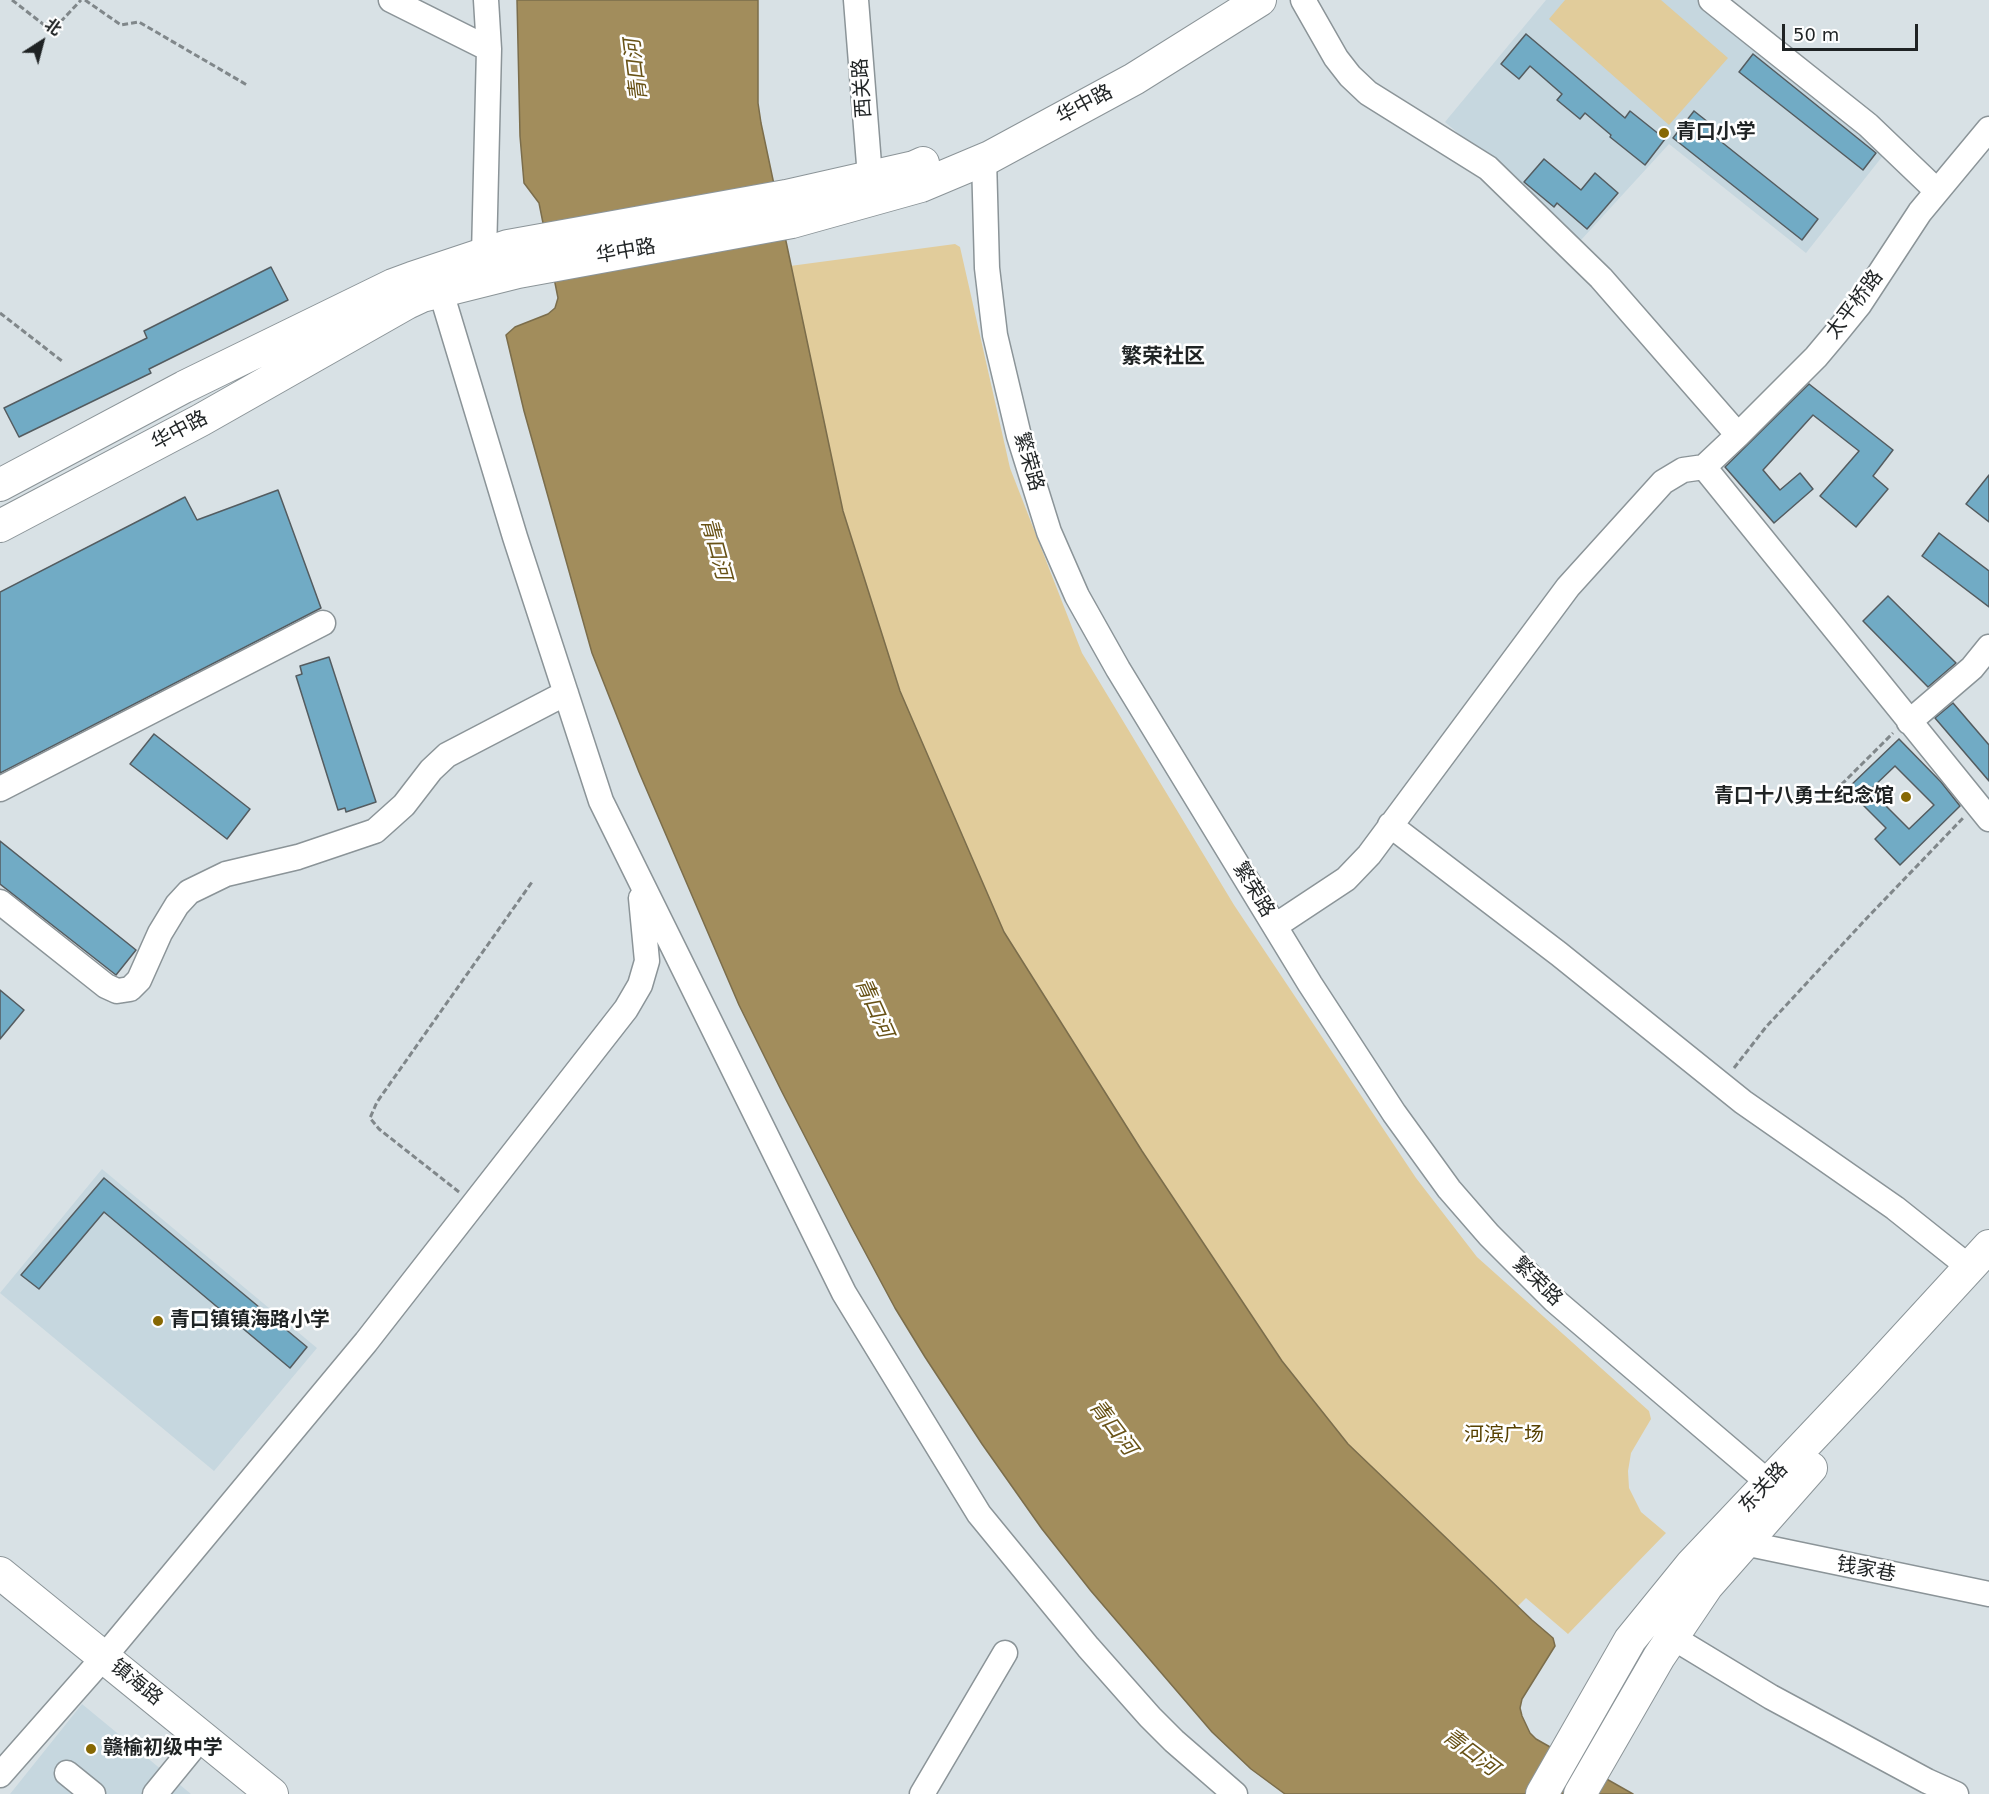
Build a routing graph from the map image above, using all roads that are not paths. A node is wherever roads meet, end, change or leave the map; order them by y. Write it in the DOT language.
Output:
graph roads {
  1 [pos="391,0"];
  2 [pos="486,0"];
  3 [pos="856,0"];
  4 [pos="1222,0"];
  5 [pos="1260,0"];
  6 [pos="1303,0"];
  7 [pos="1711,0"];
  8 [pos="489,49"];
  9 [pos="1989,129"];
  10 [pos="984,159"];
  11 [pos="870,177"];
  12 [pos="1937,191"];
  13 [pos="789,209"];
  14 [pos="503,258"];
  15 [pos="441,292"];
  16 [pos="1738,435"];
  17 [pos="1704,467"];
  18 [pos="0,484"];
  19 [pos="0,526"];
  20 [pos="323,622"];
  21 [pos="1989,647"];
  22 [pos="566,693"];
  23 [pos="1908,720"];
  24 [pos="0,789"];
  25 [pos="1983,812"];
  26 [pos="1390,825"];
  27 [pos="639,881"];
  28 [pos="0,902"];
  29 [pos="1275,926"];
  30 [pos="1982,1262"];
  31 [pos="1769,1483"];
  32 [pos="1744,1543"];
  33 [pos="0,1573"];
  34 [pos="0,1594"];
  35 [pos="1989,1594"];
  36 [pos="1672,1637"];
  37 [pos="1005,1653"];
  38 [pos="98,1663"];
  39 [pos="191,1750"];
  40 [pos="67,1773"];
  41 [pos="0,1775"];
  42 [pos="93,1794"];
  43 [pos="155,1794"];
  44 [pos="245,1794"];
  45 [pos="272,1794"];
  46 [pos="922,1794"];
  47 [pos="1235,1794"];
  48 [pos="1542,1794"];
  49 [pos="1580,1794"];
  50 [pos="1956,1794"];
  1 -- 8 [label="street"];
  2 -- 8 [label="street"];
  3 -- 11 [label="street, 西关路"];
  4 -- 11 [label="main road, 华中路"];
  5 -- 10 [label="main road, 华中路"];
  6 -- 16 [label="street"];
  7 -- 12 [label="street"];
  8 -- 14 [label="street"];
  9 -- 12 [label="street, 太平桥路"];
  10 -- 13 [label="main road, 华中路"];
  10 -- 29 [label="street, 繁荣路"];
  11 -- 13 [label="main road, 华中路"];
  12 -- 16 [label="street, 太平桥路"];
  13 -- 14 [label="main road, 华中路"];
  14 -- 15 [label="main road, 华中路"];
  14 -- 18 [label="main road, 华中路"];
  15 -- 19 [label="main road, 华中路"];
  15 -- 22 [label="street"];
  16 -- 17 [label="street, 太平桥路"];
  17 -- 23 [label="street"];
  17 -- 26 [label="street"];
  20 -- 24 [label="street"];
  21 -- 23 [label="street"];
  22 -- 27 [label="street"];
  22 -- 28 [label="street"];
  23 -- 25 [label="street"];
  26 -- 29 [label="street"];
  26 -- 30 [label="street"];
  27 -- 38 [label="street"];
  27 -- 47 [label="street"];
  29 -- 31 [label="street, 繁荣路"];
  30 -- 31 [label="main road, 东关路"];
  30 -- 32 [label="main road, 东关路"];
  31 -- 48 [label="main road, 东关路"];
  32 -- 35 [label="street, 钱家巷"];
  32 -- 36 [label="main road, 东关路"];
  33 -- 38 [label="main road, 镇海路"];
  34 -- 38 [label="main road, 镇海路"];
  36 -- 49 [label="main road, 东关路"];
  36 -- 50 [label="street"];
  37 -- 46 [label="street"];
  38 -- 39 [label="main road, 镇海路"];
  38 -- 41 [label="street"];
  38 -- 45 [label="main road, 镇海路"];
  39 -- 43 [label="street"];
  39 -- 44 [label="main road, 镇海路"];
  40 -- 42 [label="street"];
}
